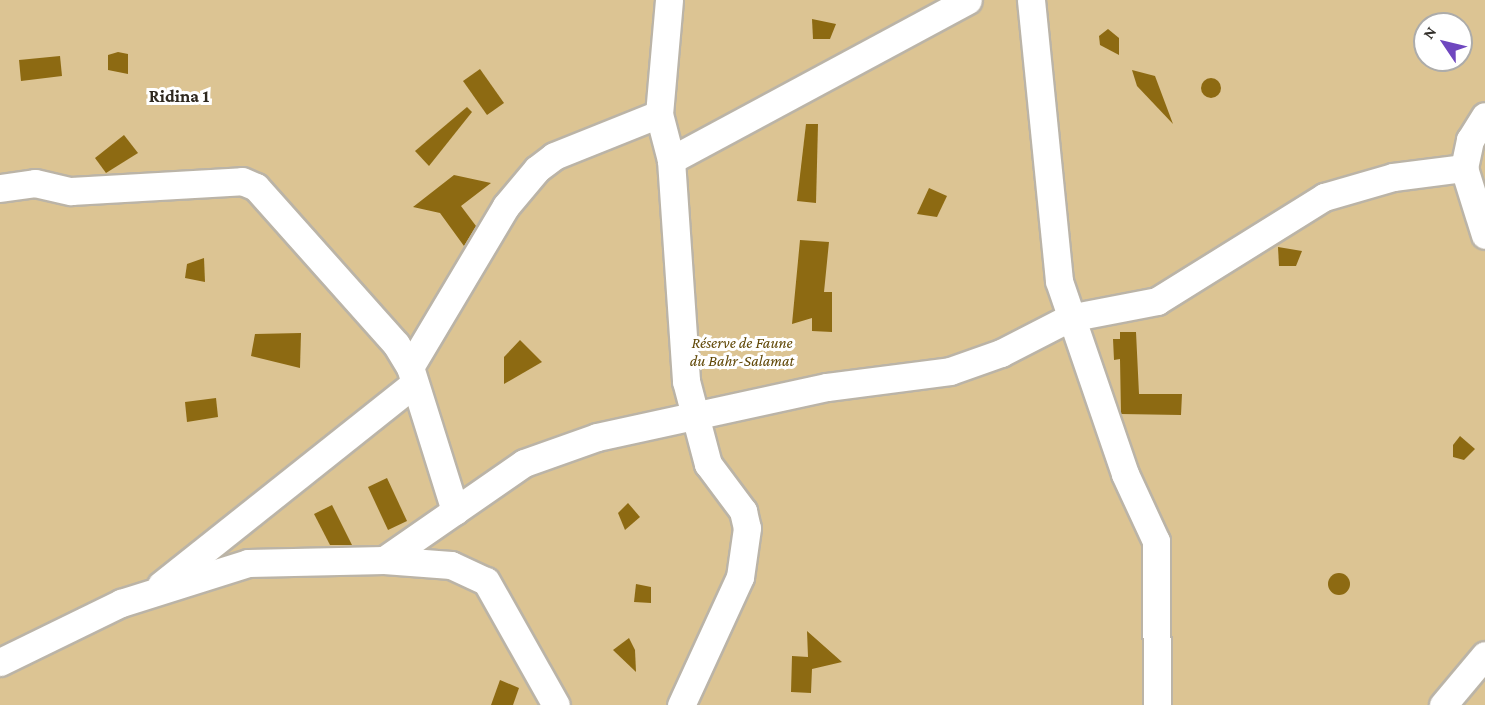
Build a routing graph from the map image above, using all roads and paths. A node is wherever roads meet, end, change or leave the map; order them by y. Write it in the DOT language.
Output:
graph roads {
  1 [pos="669,0"];
  2 [pos="968,0"];
  3 [pos="1031,0"];
  4 [pos="659,114"];
  5 [pos="1485,116"];
  6 [pos="671,160"];
  7 [pos="1464,168"];
  8 [pos="0,188"];
  9 [pos="1485,235"];
  10 [pos="1069,318"];
  11 [pos="412,376"];
  12 [pos="695,416"];
  13 [pos="455,511"];
  14 [pos="384,560"];
  15 [pos="156,590"];
  16 [pos="1485,655"];
  17 [pos="0,662"];
  18 [pos="689,701"];
  19 [pos="556,705"];
  20 [pos="1157,705"];
  21 [pos="1443,705"];
  1 -- 4 [label="street"];
  2 -- 6 [label="street"];
  3 -- 10 [label="street"];
  4 -- 6 [label="street"];
  4 -- 11 [label="street"];
  5 -- 7 [label="street"];
  6 -- 12 [label="street"];
  7 -- 9 [label="street"];
  7 -- 10 [label="street"];
  8 -- 11 [label="street"];
  10 -- 12 [label="street"];
  10 -- 20 [label="street"];
  11 -- 13 [label="street"];
  11 -- 15 [label="street"];
  12 -- 13 [label="street"];
  12 -- 18 [label="street"];
  13 -- 14 [label="street"];
  14 -- 15 [label="street"];
  14 -- 19 [label="street"];
  15 -- 17 [label="street"];
  16 -- 21 [label="street"];
}
